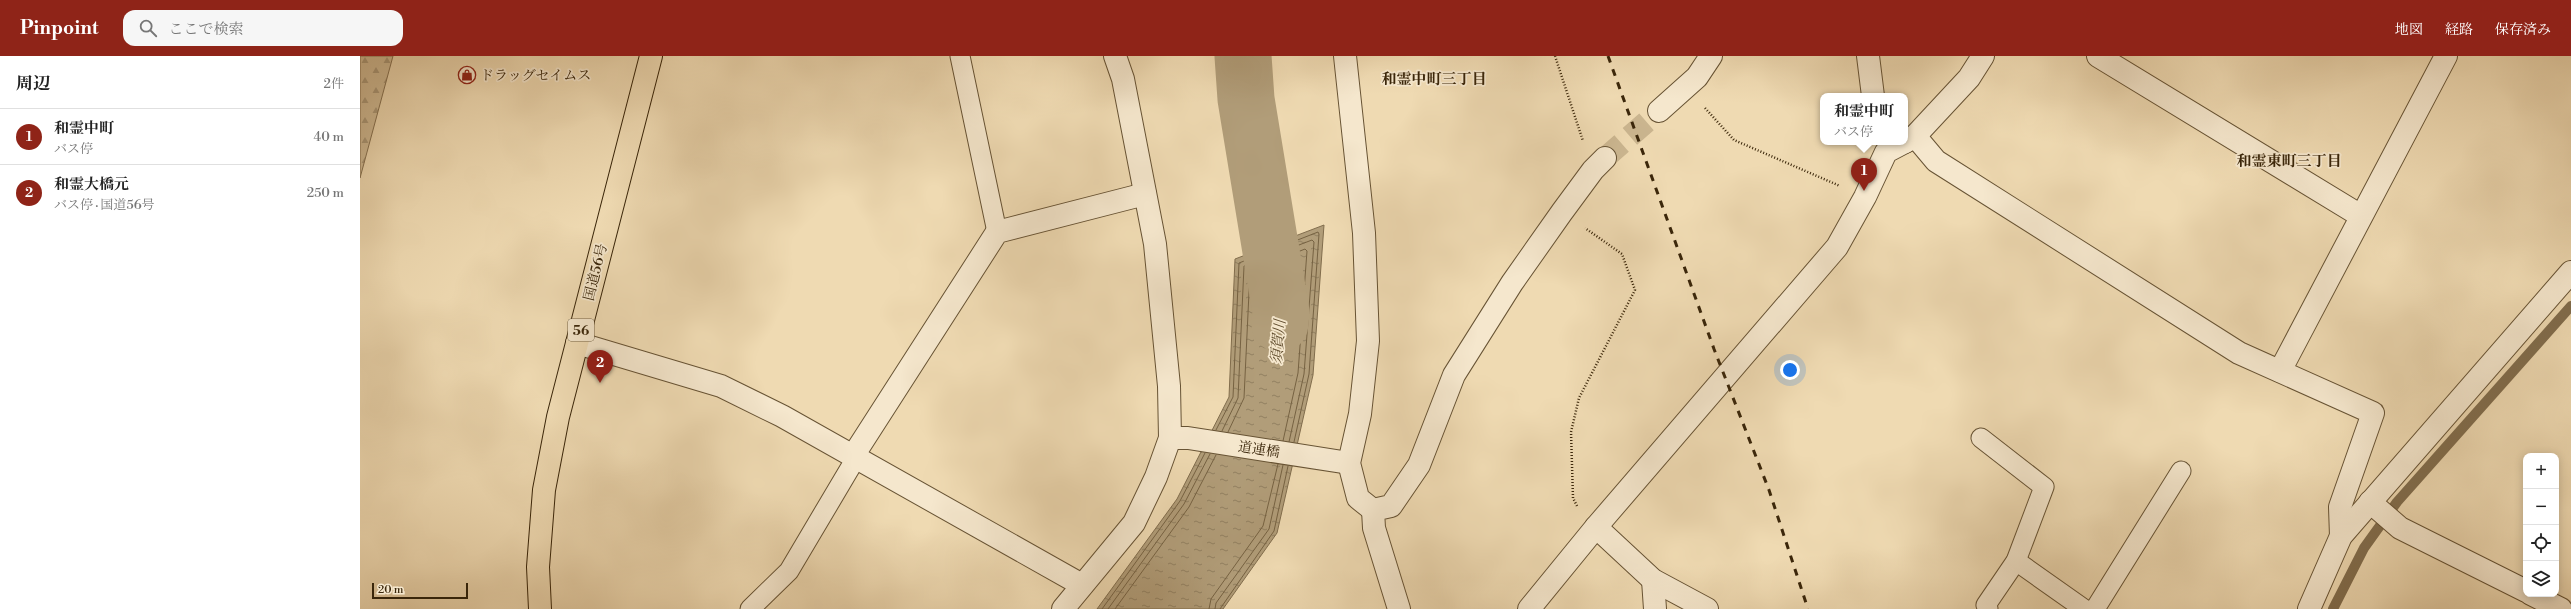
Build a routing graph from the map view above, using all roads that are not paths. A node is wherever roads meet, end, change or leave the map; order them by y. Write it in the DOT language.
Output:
graph roads {
  1 [pos="651,56"];
  2 [pos="960,56"];
  3 [pos="1115,56"];
  4 [pos="1345,56"];
  5 [pos="1711,56"];
  6 [pos="1868,56"];
  7 [pos="1983,56"];
  8 [pos="2098,56"];
  9 [pos="2442,57"];
  10 [pos="1873,93"];
  11 [pos="1659,111"];
  12 [pos="1908,135"];
  13 [pos="1898,145"];
  14 [pos="1903,145"];
  15 [pos="1599,164"];
  16 [pos="1145,194"];
  17 [pos="2361,216"];
  18 [pos="998,232"];
  19 [pos="2570,275"];
  20 [pos="577,343"];
  21 [pos="2280,371"];
  22 [pos="1179,438"];
  23 [pos="1981,438"];
  24 [pos="854,457"];
  25 [pos="1339,462"];
  26 [pos="2181,471"];
  27 [pos="2370,502"];
  28 [pos="1373,510"];
  29 [pos="1593,531"];
  30 [pos="2341,536"];
  31 [pos="2016,561"];
  32 [pos="1653,580"];
  33 [pos="1082,585"];
  34 [pos="2523,590"];
  35 [pos="2537,597"];
  36 [pos="540,609"];
  37 [pos="750,609"];
  38 [pos="1063,609"];
  39 [pos="1399,609"];
  40 [pos="1529,609"];
  41 [pos="1655,609"];
  42 [pos="1707,609"];
  43 [pos="1988,609"];
  44 [pos="2084,609"];
  45 [pos="2095,609"];
  46 [pos="2308,609"];
  47 [pos="2561,609"];
  1 -- 20 [label="highway, 国道56号 / 56"];
  2 -- 18 [label="lane"];
  3 -- 16 [label="street"];
  4 -- 25 [label="street"];
  5 -- 11 [label="street"];
  6 -- 10 [label="street"];
  7 -- 12 [label="street"];
  8 -- 17 [label="street"];
  9 -- 17 [label="street"];
  13 -- 29 [label="street"];
  14 -- 21 [label="street"];
  15 -- 28 [label="street"];
  16 -- 18 [label="street"];
  16 -- 22 [label="street"];
  17 -- 21 [label="street"];
  18 -- 24 [label="street"];
  19 -- 27 [label="street"];
  20 -- 24 [label="street"];
  20 -- 36 [label="highway, 国道56号 / 56"];
  21 -- 30 [label="street"];
  22 -- 25 [label="street, 道連橋"];
  22 -- 33 [label="street"];
  23 -- 31 [label="lane"];
  24 -- 33 [label="street"];
  24 -- 37 [label="lane"];
  25 -- 28 [label="street"];
  26 -- 45 [label="lane"];
  27 -- 30 [label="street"];
  27 -- 34 [label="street"];
  28 -- 39 [label="street"];
  29 -- 32 [label="street"];
  29 -- 40 [label="street"];
  30 -- 46 [label="street"];
  31 -- 43 [label="lane"];
  31 -- 44 [label="lane"];
  32 -- 41 [label="street"];
  32 -- 42 [label="street"];
  33 -- 38 [label="street"];
  35 -- 47 [label="street"];
}
